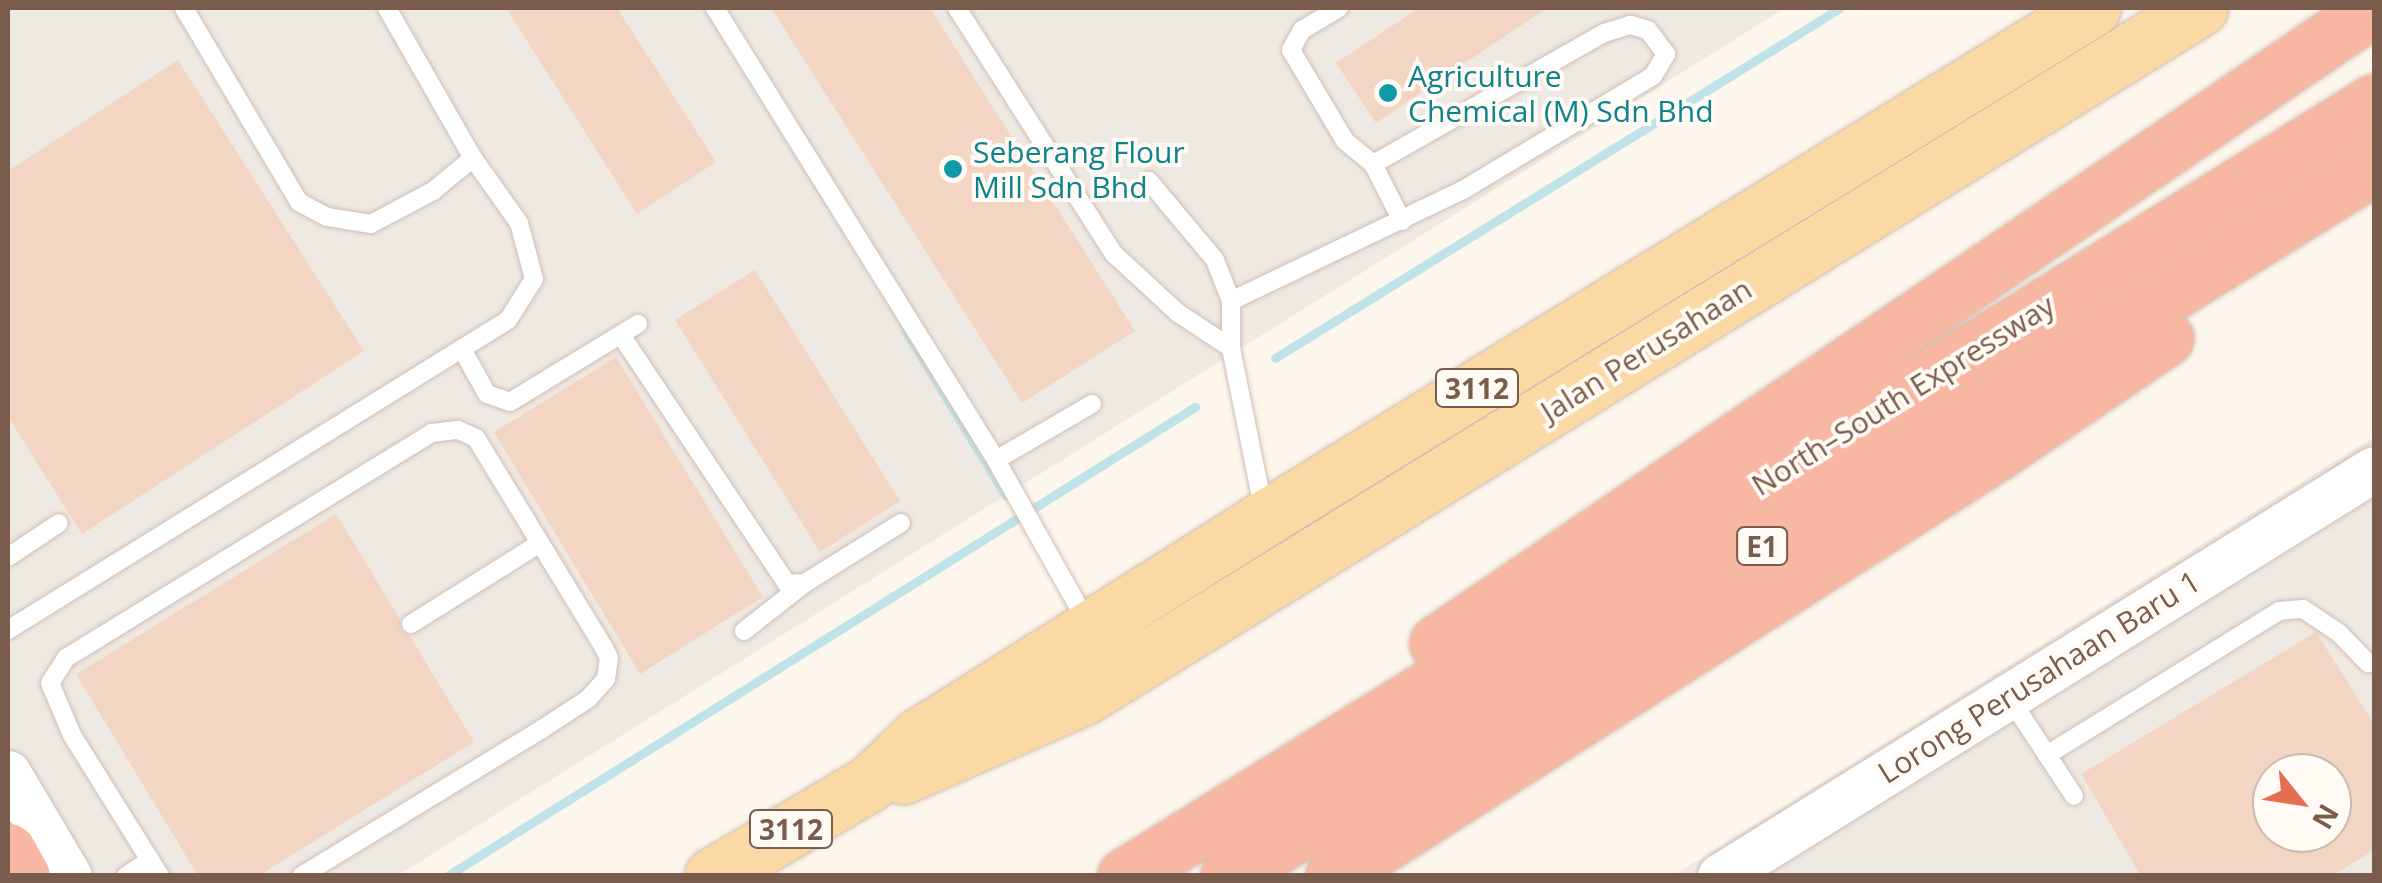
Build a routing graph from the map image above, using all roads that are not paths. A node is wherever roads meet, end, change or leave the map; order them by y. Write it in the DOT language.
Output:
graph roads {
  1 [pos="184,8"];
  2 [pos="387,8"];
  3 [pos="715,8"];
  4 [pos="957,8"];
  5 [pos="1339,8"];
  6 [pos="2093,8"];
  7 [pos="2200,8"];
  8 [pos="2374,8"];
  9 [pos="2374,102"];
  10 [pos="474,158"];
  11 [pos="1373,164"];
  12 [pos="2374,167"];
  13 [pos="1150,181"];
  14 [pos="2295,217"];
  15 [pos="1402,221"];
  16 [pos="1231,301"];
  17 [pos="638,324"];
  18 [pos="621,335"];
  19 [pos="462,348"];
  20 [pos="1231,348"];
  21 [pos="1092,404"];
  22 [pos="996,460"];
  23 [pos="2367,474"];
  24 [pos="1285,506"];
  25 [pos="901,522"];
  26 [pos="59,523"];
  27 [pos="1336,541"];
  28 [pos="540,543"];
  29 [pos="8,557"];
  30 [pos="806,583"];
  31 [pos="411,624"];
  32 [pos="1091,628"];
  33 [pos="8,630"];
  34 [pos="744,630"];
  35 [pos="2368,663"];
  36 [pos="2008,696"];
  37 [pos="2047,755"];
  38 [pos="1314,761"];
  39 [pos="8,773"];
  40 [pos="870,782"];
  41 [pos="2074,796"];
  42 [pos="8,852"];
  43 [pos="155,868"];
  44 [pos="22,876"];
  45 [pos="68,876"];
  46 [pos="126,876"];
  47 [pos="301,876"];
  48 [pos="712,876"];
  49 [pos="1124,876"];
  50 [pos="1228,876"];
  51 [pos="1332,876"];
  52 [pos="1720,876"];
  1 -- 10 [label="lane"];
  2 -- 10 [label="lane"];
  3 -- 22 [label="lane"];
  4 -- 20 [label="lane"];
  5 -- 11 [label="lane"];
  6 -- 24 [label="main road, Jalan Perusahaan / 3112"];
  7 -- 27 [label="main road, Jalan Perusahaan / 3112"];
  8 -- 38 [label="highway"];
  9 -- 38 [label="highway, North–South Expressway / E1"];
  10 -- 19 [label="lane"];
  11 -- 15 [label="lane"];
  11 -- 15 [label="lane"];
  12 -- 14 [label="highway, North–South Expressway / E1"];
  13 -- 16 [label="lane"];
  14 -- 50 [label="highway, North–South Expressway / E1"];
  14 -- 51 [label="highway"];
  15 -- 16 [label="lane"];
  16 -- 20 [label="lane"];
  17 -- 18 [label="lane"];
  18 -- 19 [label="lane"];
  18 -- 30 [label="lane"];
  19 -- 33 [label="lane"];
  20 -- 24 [label="lane"];
  21 -- 22 [label="lane"];
  22 -- 32 [label="lane"];
  23 -- 36 [label="street, Lorong Perusahaan Baru 1"];
  24 -- 27 [label="main road"];
  24 -- 32 [label="main road, Jalan Perusahaan / 3112"];
  25 -- 30 [label="lane"];
  26 -- 29 [label="lane"];
  27 -- 40 [label="main road, Jalan Perusahaan / 3112"];
  28 -- 31 [label="lane"];
  28 -- 43 [label="lane"];
  28 -- 47 [label="lane"];
  30 -- 34 [label="lane"];
  32 -- 40 [label="main road, Jalan Perusahaan / 3112"];
  35 -- 37 [label="lane"];
  36 -- 37 [label="lane"];
  36 -- 52 [label="street, Lorong Perusahaan Baru 1"];
  37 -- 41 [label="lane"];
  38 -- 49 [label="highway, North–South Expressway / E1"];
  39 -- 45 [label="street"];
  40 -- 48 [label="main road, Jalan Perusahaan / 3112"];
  42 -- 44 [label="highway"];
  43 -- 46 [label="lane"];
}
